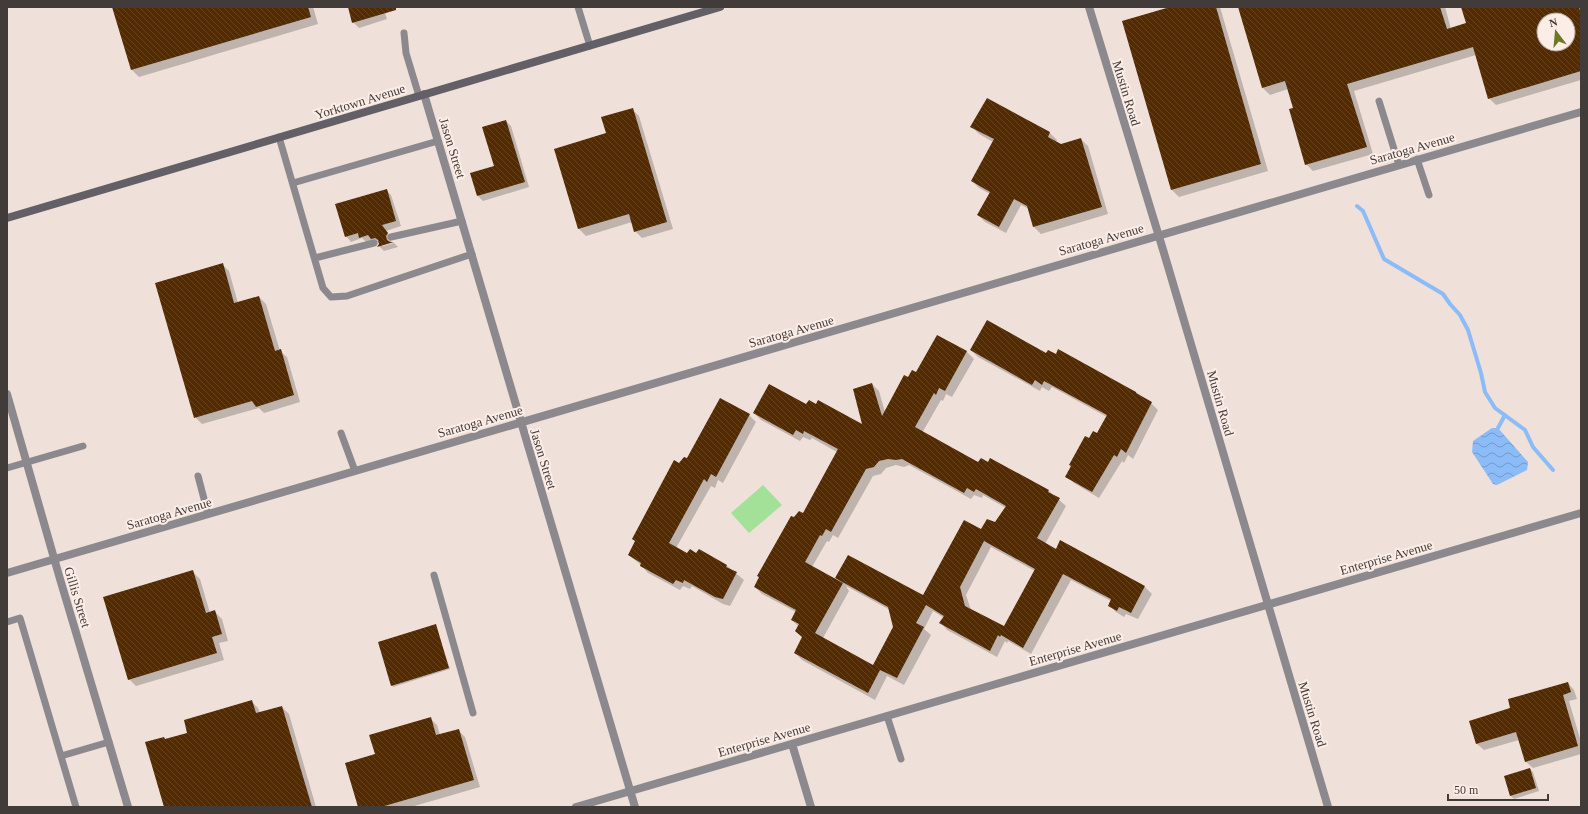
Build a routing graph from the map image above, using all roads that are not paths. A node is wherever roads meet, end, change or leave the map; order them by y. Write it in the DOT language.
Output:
graph roads {
  1 [pos="578,7"];
  2 [pos="720,7"];
  3 [pos="1088,7"];
  4 [pos="404,33"];
  5 [pos="590,46"];
  6 [pos="421,95"];
  7 [pos="1379,101"];
  8 [pos="1581,112"];
  9 [pos="279,138"];
  10 [pos="438,141"];
  11 [pos="1417,159"];
  12 [pos="1399,165"];
  13 [pos="293,183"];
  14 [pos="1429,195"];
  15 [pos="7,218"];
  16 [pos="462,221"];
  17 [pos="1158,235"];
  18 [pos="391,237"];
  19 [pos="374,243"];
  20 [pos="472,254"];
  21 [pos="315,258"];
  22 [pos="7,394"];
  23 [pos="521,422"];
  24 [pos="341,433"];
  25 [pos="83,446"];
  26 [pos="27,462"];
  27 [pos="7,468"];
  28 [pos="354,471"];
  29 [pos="198,476"];
  30 [pos="1581,513"];
  31 [pos="208,514"];
  32 [pos="54,559"];
  33 [pos="7,573"];
  34 [pos="434,575"];
  35 [pos="1268,604"];
  36 [pos="7,622"];
  37 [pos="473,712"];
  38 [pos="887,716"];
  39 [pos="109,742"];
  40 [pos="792,744"];
  41 [pos="61,756"];
  42 [pos="901,759"];
  43 [pos="630,791"];
  44 [pos="76,807"];
  45 [pos="128,807"];
  46 [pos="576,807"];
  47 [pos="634,807"];
  48 [pos="811,807"];
  49 [pos="1328,807"];
  1 -- 5 [label="lane"];
  2 -- 5 [label="main road, Yorktown Avenue"];
  3 -- 17 [label="street, Mustin Road"];
  4 -- 6 [label="lane"];
  5 -- 6 [label="main road, Yorktown Avenue"];
  6 -- 9 [label="main road, Yorktown Avenue"];
  6 -- 10 [label="street, Jason Street"];
  7 -- 12 [label="lane"];
  8 -- 11 [label="street, Saratoga Avenue"];
  9 -- 13 [label="lane"];
  9 -- 15 [label="main road, Yorktown Avenue"];
  10 -- 13 [label="lane"];
  10 -- 16 [label="street, Jason Street"];
  11 -- 12 [label="street, Saratoga Avenue"];
  11 -- 14 [label="lane"];
  12 -- 17 [label="street, Saratoga Avenue"];
  13 -- 21 [label="lane"];
  16 -- 18 [label="lane"];
  16 -- 20 [label="street, Jason Street"];
  17 -- 23 [label="street, Saratoga Avenue"];
  17 -- 35 [label="street, Mustin Road"];
  19 -- 21 [label="lane"];
  20 -- 21 [label="lane"];
  20 -- 23 [label="street, Jason Street"];
  22 -- 26 [label="street, Gillis Street"];
  23 -- 28 [label="street, Saratoga Avenue"];
  23 -- 43 [label="street, Jason Street"];
  24 -- 28 [label="lane"];
  25 -- 26 [label="lane"];
  26 -- 27 [label="lane"];
  26 -- 32 [label="street, Gillis Street"];
  28 -- 31 [label="street, Saratoga Avenue"];
  29 -- 31 [label="lane"];
  30 -- 35 [label="street, Enterprise Avenue"];
  31 -- 32 [label="street, Saratoga Avenue"];
  32 -- 33 [label="street, Saratoga Avenue"];
  32 -- 39 [label="street, Gillis Street"];
  34 -- 37 [label="lane"];
  35 -- 38 [label="street, Enterprise Avenue"];
  35 -- 49 [label="street, Mustin Road"];
  36 -- 41 [label="lane"];
  38 -- 40 [label="street, Enterprise Avenue"];
  38 -- 42 [label="lane"];
  39 -- 41 [label="lane"];
  39 -- 45 [label="street, Gillis Street"];
  40 -- 43 [label="street, Enterprise Avenue"];
  40 -- 48 [label="street"];
  41 -- 44 [label="lane"];
  43 -- 46 [label="street, Enterprise Avenue"];
  43 -- 47 [label="street, Jason Street"];
}
